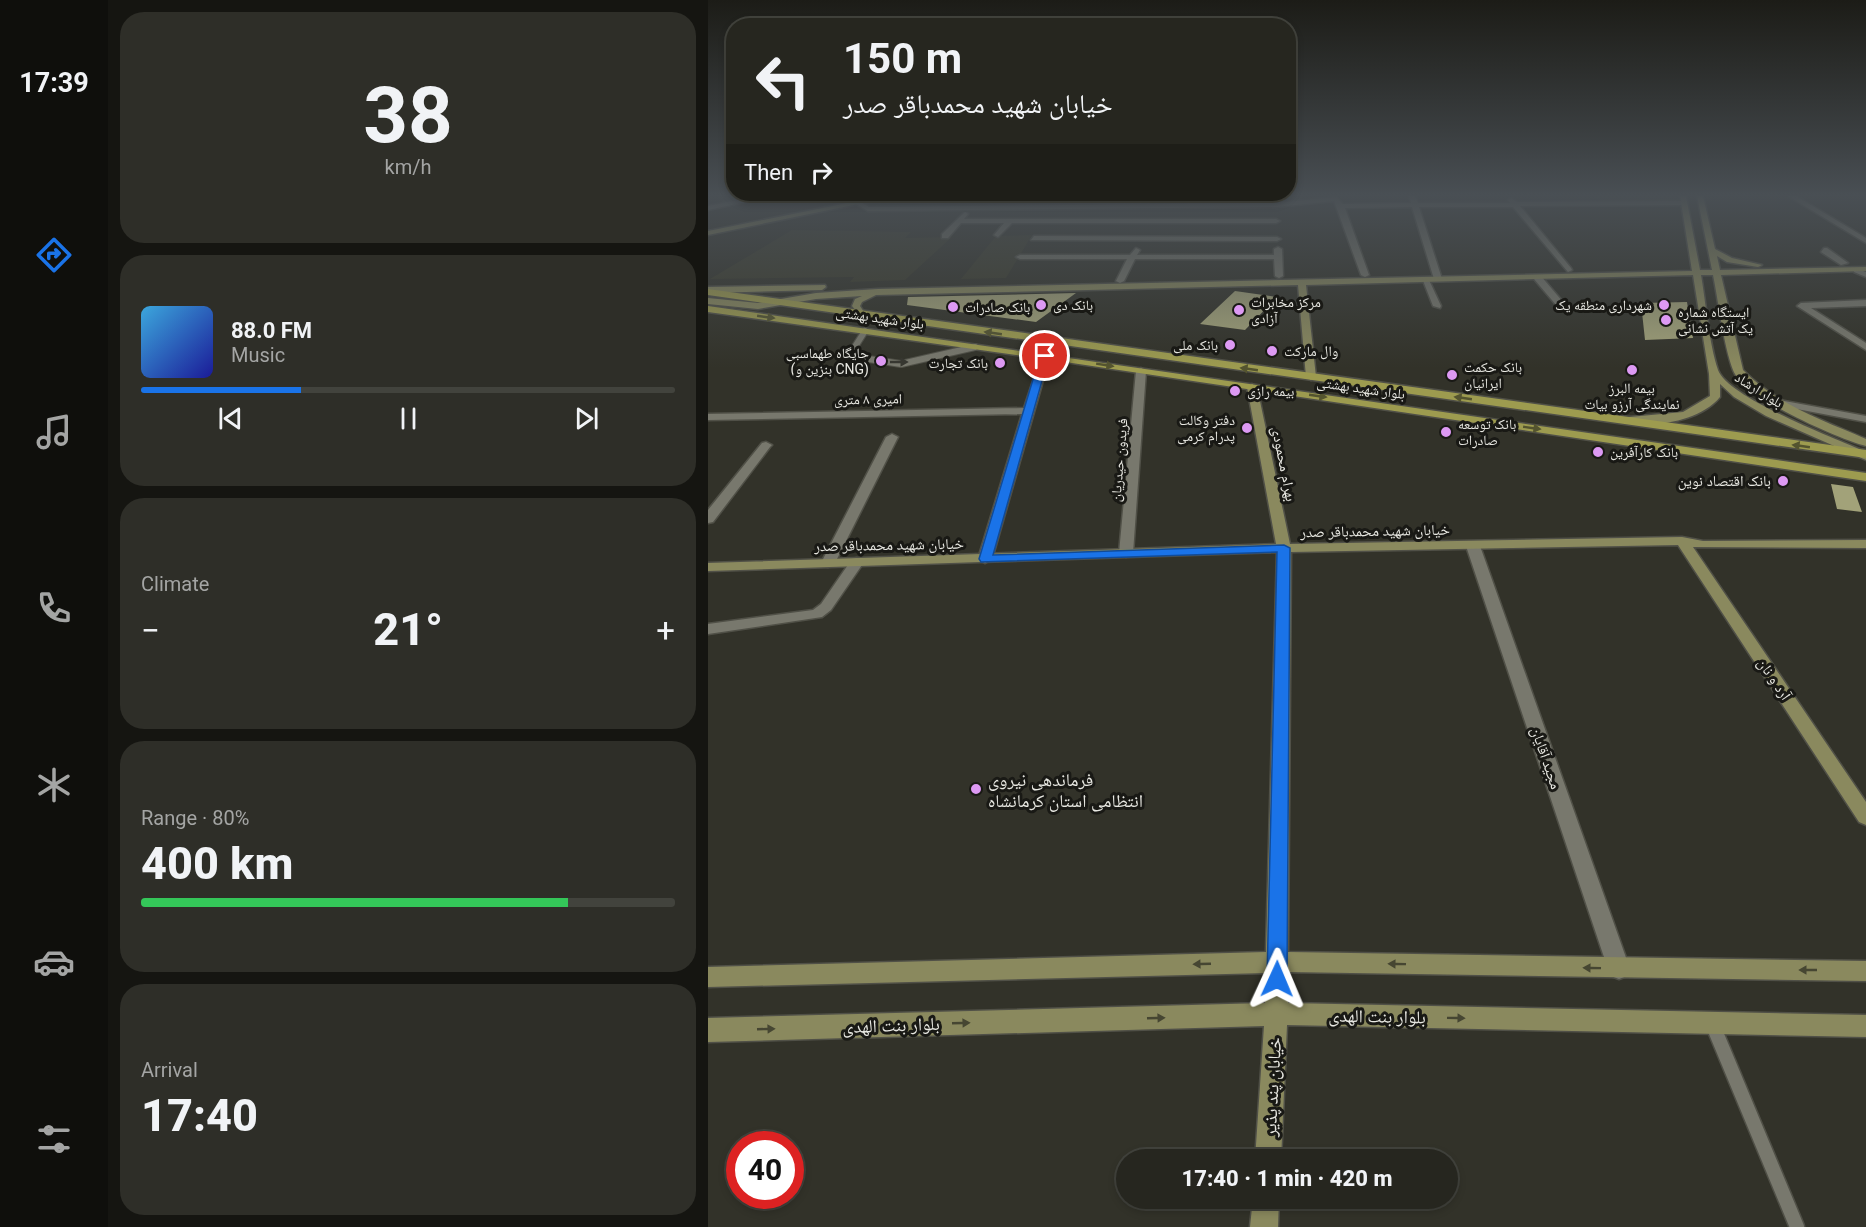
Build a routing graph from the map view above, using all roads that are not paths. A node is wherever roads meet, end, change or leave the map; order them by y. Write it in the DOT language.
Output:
graph roads {
  1 [pos="1134,253"];
  2 [pos="1278,253"];
  3 [pos="1357,253"];
  4 [pos="1430,253"];
  5 [pos="1554,253"];
  6 [pos="1693,253"];
  7 [pos="1714,253"];
  8 [pos="1717,253"];
  9 [pos="1829,253"];
  10 [pos="1020,257"];
  11 [pos="1132,257"];
  12 [pos="1278,257"];
  13 [pos="1866,262"];
  14 [pos="1844,263"];
  15 [pos="1761,265"];
  16 [pos="1717,269"];
  17 [pos="1568,270"];
  18 [pos="1696,270"];
  19 [pos="1861,270"];
  20 [pos="1866,274"];
  21 [pos="1365,275"];
  22 [pos="1651,275"];
  23 [pos="1279,276"];
  24 [pos="1437,276"];
  25 [pos="1537,277"];
  26 [pos="1425,280"];
  27 [pos="1120,281"];
  28 [pos="1302,282"];
  29 [pos="708,291"];
  30 [pos="878,292"];
  31 [pos="1699,292"];
  32 [pos="708,301"];
  33 [pos="1866,303"];
  34 [pos="782,304"];
  35 [pos="1560,304"];
  36 [pos="1437,306"];
  37 [pos="708,309"];
  38 [pos="862,315"];
  39 [pos="1705,325"];
  40 [pos="1730,328"];
  41 [pos="865,331"];
  42 [pos="975,347"];
  43 [pos="1866,347"];
  44 [pos="1045,356"];
  45 [pos="1141,370"];
  46 [pos="1714,374"];
  47 [pos="1311,377"];
  48 [pos="1252,387"];
  49 [pos="1779,404"];
  50 [pos="1029,411"];
  51 [pos="708,417"];
  52 [pos="1866,419"];
  53 [pos="1622,420"];
  54 [pos="1727,435"];
  55 [pos="892,437"];
  56 [pos="1866,443"];
  57 [pos="766,445"];
  58 [pos="1864,455"];
  59 [pos="1727,456"];
  60 [pos="1866,477"];
  61 [pos="708,519"];
  62 [pos="1866,534"];
  63 [pos="1682,541"];
  64 [pos="1866,544"];
  65 [pos="1473,546"];
  66 [pos="1284,548"];
  67 [pos="1126,553"];
  68 [pos="985,559"];
  69 [pos="857,562"];
  70 [pos="828,563"];
  71 [pos="708,567"];
  72 [pos="708,629"];
  73 [pos="1866,817"];
  74 [pos="1278,962"];
  75 [pos="1619,969"];
  76 [pos="1866,971"];
  77 [pos="708,977"];
  78 [pos="1276,1014"];
  79 [pos="1713,1023"];
  80 [pos="1866,1026"];
  81 [pos="709,1032"];
  82 [pos="1269,1149"];
  83 [pos="1265,1209"];
  84 [pos="1264,1227"];
  85 [pos="1797,1227"];
  1 -- 11 [label="street"];
  2 -- 12 [label="street"];
  3 -- 21 [label="street"];
  4 -- 24 [label="street"];
  5 -- 17 [label="street"];
  6 -- 18 [label="main road, بلوار ارشاد"];
  7 -- 16 [label="main road, بلوار ارشاد"];
  8 -- 15 [label="main road"];
  9 -- 14 [label="street"];
  10 -- 11 [label="street"];
  11 -- 12 [label="street"];
  11 -- 27 [label="street"];
  12 -- 23 [label="street"];
  13 -- 14 [label="main road"];
  14 -- 15 [label="main road"];
  15 -- 16 [label="main road"];
  16 -- 18 [label="main road"];
  16 -- 19 [label="main road"];
  16 -- 40 [label="main road, بلوار ارشاد"];
  17 -- 18 [label="main road"];
  17 -- 24 [label="main road"];
  18 -- 22 [label="main road"];
  18 -- 31 [label="main road, بلوار ارشاد"];
  19 -- 20 [label="street"];
  21 -- 23 [label="main road"];
  21 -- 24 [label="main road"];
  22 -- 25 [label="main road"];
  22 -- 31 [label="main road"];
  23 -- 27 [label="main road"];
  24 -- 25 [label="main road"];
  24 -- 26 [label="main road"];
  25 -- 35 [label="street"];
  26 -- 28 [label="main road"];
  26 -- 36 [label="street"];
  27 -- 29 [label="main road"];
  28 -- 30 [label="main road"];
  28 -- 47 [label="main road"];
  29 -- 34 [label="main road, بلوار شهید بهشتی"];
  30 -- 34 [label="main road"];
  30 -- 38 [label="main road"];
  31 -- 39 [label="main road, بلوار ارشاد"];
  32 -- 34 [label="main road"];
  33 -- 43 [label="street"];
  34 -- 38 [label="main road, بلوار شهید بهشتی"];
  37 -- 41 [label="main road, بلوار شهید بهشتی, one-way"];
  47 -- 38 [label="main road, بلوار شهید بهشتی, one-way"];
  39 -- 40 [label="main road"];
  39 -- 46 [label="main road, بلوار ارشاد"];
  40 -- 49 [label="main road, بلوار ارشاد"];
  41 -- 42 [label="main road, بلوار شهید بهشتی"];
  41 -- 42 [label="lane, one-way"];
  42 -- 44 [label="main road, بلوار شهید بهشتی"];
  44 -- 45 [label="main road, بلوار شهید بهشتی, one-way"];
  44 -- 50 [label="street"];
  45 -- 48 [label="main road, بلوار شهید بهشتی"];
  45 -- 67 [label="street, فریدون حیدریان"];
  46 -- 53 [label="main road"];
  46 -- 58 [label="main road, بلوار ارشاد"];
  53 -- 47 [label="main road, بلوار شهید بهشتی, one-way"];
  48 -- 59 [label="main road, بلوار شهید بهشتی, one-way"];
  48 -- 66 [label="main road, بهرام محمودی"];
  49 -- 52 [label="street"];
  49 -- 56 [label="main road, بلوار ارشاد"];
  50 -- 51 [label="street, امیری ۸ متری"];
  50 -- 68 [label="street"];
  53 -- 54 [label="main road, بلوار شهید بهشتی"];
  58 -- 54 [label="main road, بلوار شهید بهشتی, one-way"];
  54 -- 59 [label="main road"];
  55 -- 70 [label="street"];
  57 -- 61 [label="street"];
  59 -- 60 [label="main road, بلوار شهید بهشتی"];
  62 -- 63 [label="main road, خیابان شهید محمدباقر صدر"];
  63 -- 64 [label="main road, خیابان شهید محمدباقر صدر"];
  63 -- 65 [label="main road, خیابان شهید محمدباقر صدر"];
  63 -- 73 [label="main road, آرد و نان"];
  65 -- 66 [label="main road, خیابان شهید محمدباقر صدر"];
  65 -- 75 [label="street, مجید آقایان"];
  66 -- 67 [label="main road, خیابان شهید محمدباقر صدر"];
  66 -- 74 [label="main road, بهرام محمودی"];
  67 -- 68 [label="main road, خیابان شهید محمدباقر صدر"];
  68 -- 69 [label="main road, خیابان شهید محمدباقر صدر"];
  69 -- 70 [label="main road, خیابان شهید محمدباقر صدر"];
  69 -- 72 [label="street"];
  70 -- 71 [label="main road, خیابان شهید محمدباقر صدر"];
  75 -- 74 [label="main road, one-way"];
  74 -- 77 [label="main road, one-way"];
  74 -- 78 [label="main road, خیابان پند پذیر"];
  76 -- 75 [label="main road, one-way"];
  78 -- 79 [label="main road, بلوار بنت الهدی, one-way"];
  81 -- 78 [label="main road, بلوار بنت الهدی, one-way"];
  78 -- 82 [label="main road, خیابان پند پذیر"];
  79 -- 80 [label="main road, بلوار بنت الهدی"];
  79 -- 85 [label="lane"];
  83 -- 84 [label="main road"];
}
